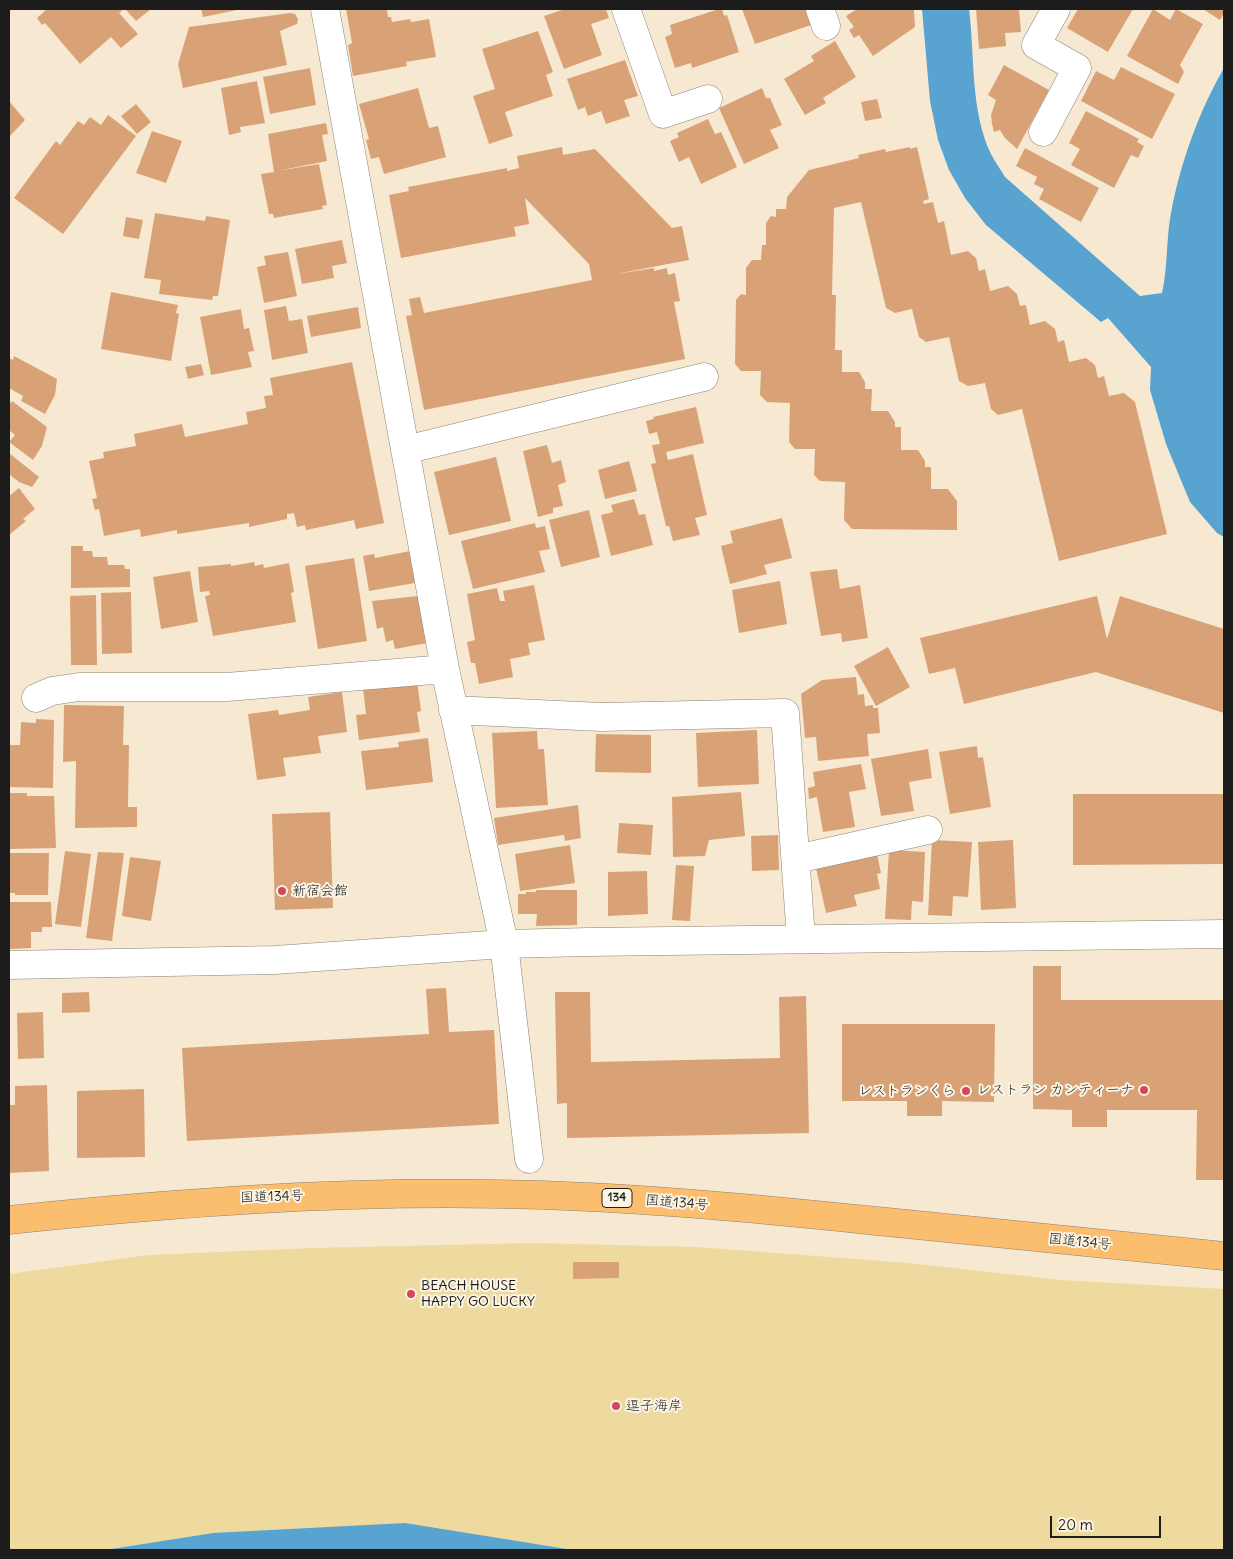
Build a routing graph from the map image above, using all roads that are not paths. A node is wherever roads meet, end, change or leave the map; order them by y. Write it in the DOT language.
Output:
graph roads {
  1 [pos="325,9"];
  2 [pos="626,9"];
  3 [pos="1056,9"];
  4 [pos="708,99"];
  5 [pos="1043,132"];
  6 [pos="704,377"];
  7 [pos="405,450"];
  8 [pos="445,669"];
  9 [pos="36,698"];
  10 [pos="453,710"];
  11 [pos="928,830"];
  12 [pos="796,860"];
  13 [pos="1224,934"];
  14 [pos="801,939"];
  15 [pos="504,944"];
  16 [pos="9,965"];
  17 [pos="529,1159"];
  18 [pos="9,1220"];
  19 [pos="1224,1256"];
  1 -- 7 [label="street"];
  2 -- 4 [label="street"];
  3 -- 5 [label="street"];
  6 -- 7 [label="street"];
  7 -- 8 [label="street"];
  8 -- 9 [label="street"];
  8 -- 10 [label="street"];
  10 -- 12 [label="street"];
  10 -- 15 [label="street"];
  11 -- 12 [label="street"];
  12 -- 14 [label="street"];
  13 -- 14 [label="street"];
  14 -- 15 [label="street"];
  15 -- 16 [label="street"];
  15 -- 17 [label="street"];
  18 -- 19 [label="highway, 国道134号 / 134"];
}
